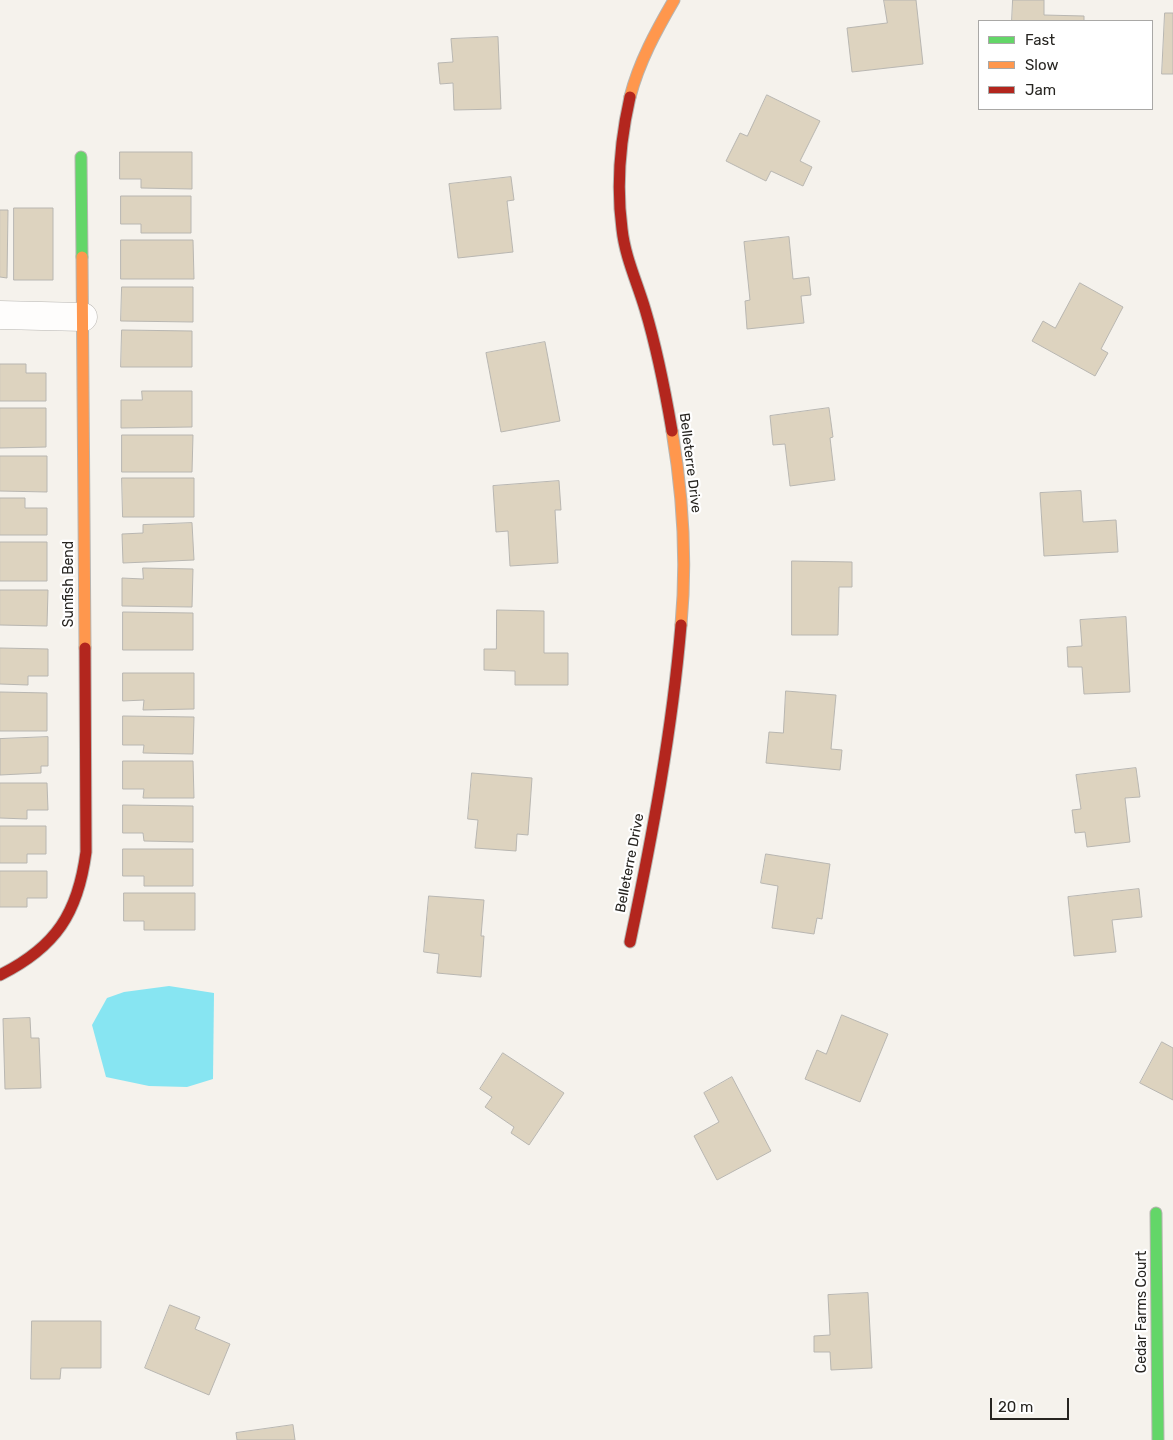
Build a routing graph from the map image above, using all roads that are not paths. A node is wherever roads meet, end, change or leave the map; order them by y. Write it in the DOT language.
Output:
graph roads {
  1 [pos="673,0"];
  2 [pos="81,157"];
  3 [pos="0,315"];
  4 [pos="83,317"];
  5 [pos="630,942"];
  6 [pos="0,975"];
  7 [pos="1156,1213"];
  8 [pos="1158,1440"];
  1 -- 5 [label="street, Belleterre Drive"];
  2 -- 4 [label="street, Sunfish Bend"];
  3 -- 4 [label="street"];
  4 -- 6 [label="street, Sunfish Bend"];
  7 -- 8 [label="street, Cedar Farms Court"];
}
